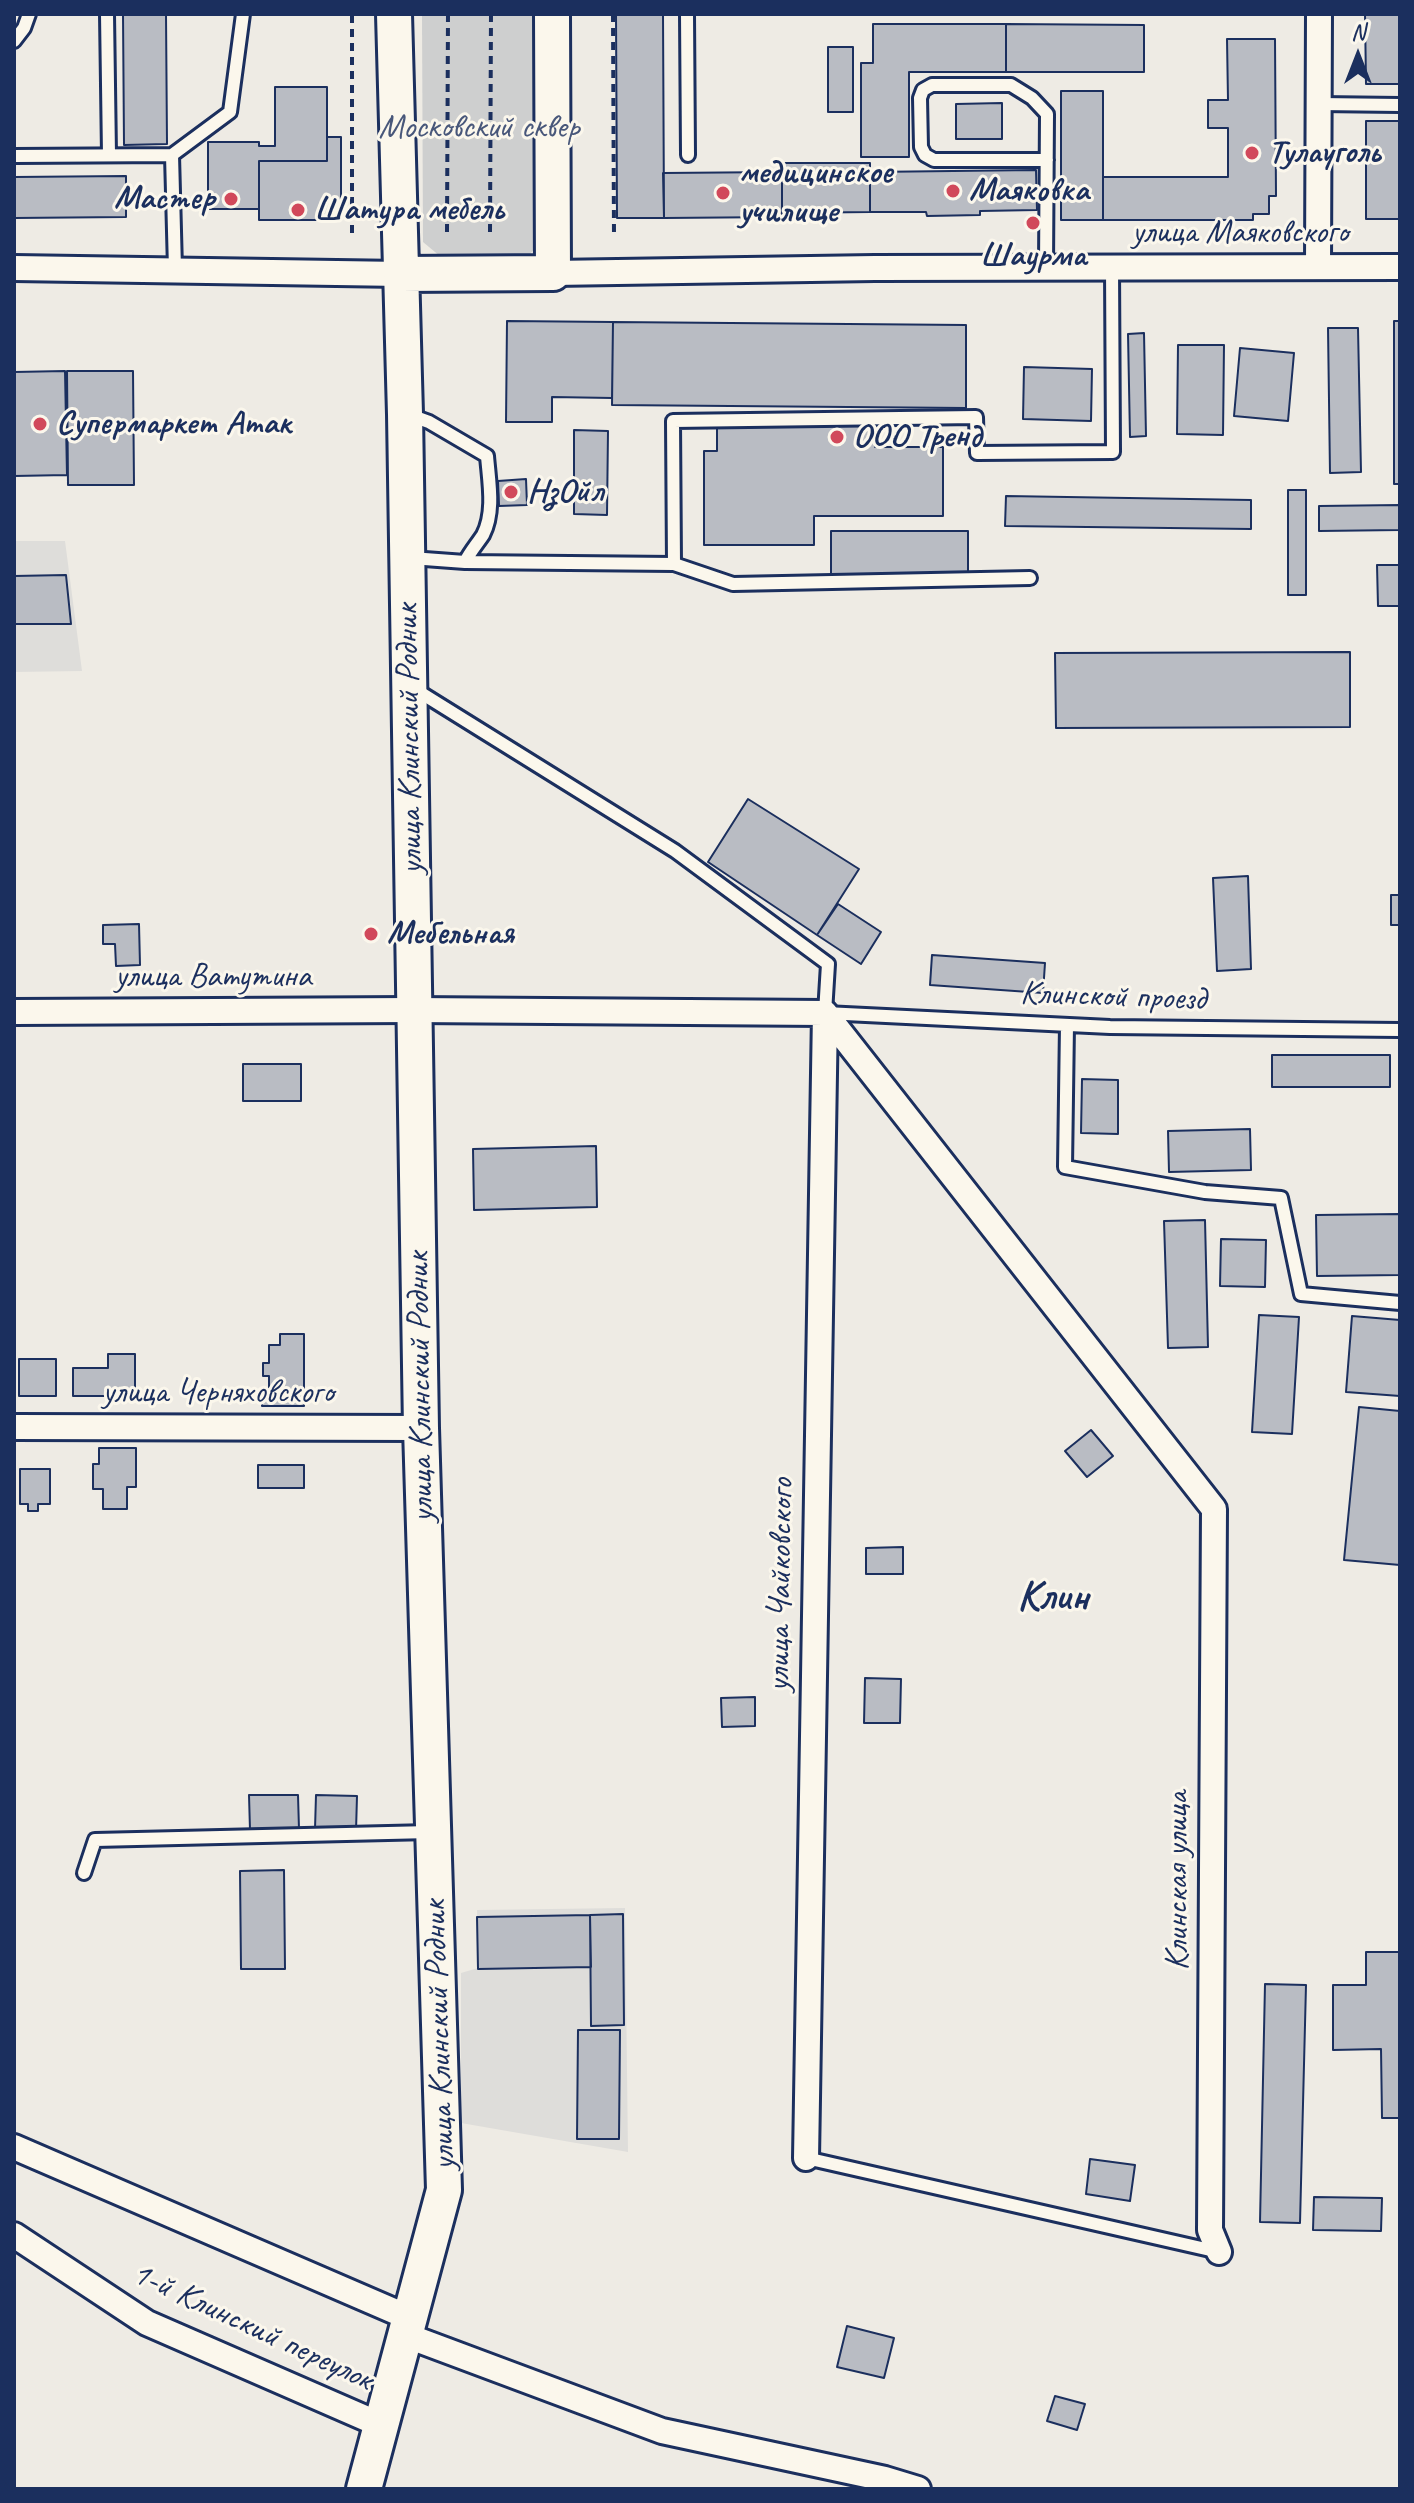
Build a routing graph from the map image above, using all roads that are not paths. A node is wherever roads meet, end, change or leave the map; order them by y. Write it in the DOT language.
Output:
graph roads {
  1 [pos="29,14"];
  2 [pos="107,14"];
  3 [pos="243,14"];
  4 [pos="394,14"];
  5 [pos="552,14"];
  6 [pos="687,14"];
  7 [pos="1319,14"];
  8 [pos="14,41"];
  9 [pos="1319,104"];
  10 [pos="1400,105"];
  11 [pos="109,155"];
  12 [pos="172,155"];
  13 [pos="688,155"];
  14 [pos="14,156"];
  15 [pos="1047,160"];
  16 [pos="1318,266"];
  17 [pos="1046,267"];
  18 [pos="1112,267"];
  19 [pos="1400,267"];
  20 [pos="14,268"];
  21 [pos="175,269"];
  22 [pos="553,273"];
  23 [pos="401,274"];
  24 [pos="405,414"];
  25 [pos="408,557"];
  26 [pos="465,562"];
  27 [pos="674,564"];
  28 [pos="1030,578"];
  29 [pos="410,687"];
  30 [pos="413,1010"];
  31 [pos="14,1012"];
  32 [pos="825,1013"];
  33 [pos="1067,1025"];
  34 [pos="1400,1030"];
  35 [pos="1400,1303"];
  36 [pos="14,1427"];
  37 [pos="421,1428"];
  38 [pos="433,1832"];
  39 [pos="84,1873"];
  40 [pos="14,2147"];
  41 [pos="806,2158"];
  42 [pos="14,2235"];
  43 [pos="1219,2252"];
  44 [pos="408,2326"];
  45 [pos="381,2425"];
  46 [pos="364,2489"];
  47 [pos="918,2489"];
  1 -- 8 [label="lane"];
  2 -- 11 [label="lane"];
  3 -- 12 [label="lane"];
  4 -- 23 [label="main road, улица Клинский Родник"];
  5 -- 22 [label="main road"];
  6 -- 13 [label="lane"];
  7 -- 9 [label="street"];
  9 -- 10 [label="lane"];
  9 -- 16 [label="street"];
  11 -- 12 [label="lane"];
  11 -- 14 [label="lane"];
  12 -- 21 [label="lane"];
  15 -- 15 [label="lane"];
  15 -- 17 [label="lane"];
  16 -- 18 [label="street, улица Маяковского"];
  16 -- 19 [label="street, улица Маяковского"];
  17 -- 18 [label="street, улица Маяковского"];
  17 -- 22 [label="street, улица Маяковского"];
  18 -- 27 [label="lane"];
  20 -- 21 [label="street"];
  21 -- 23 [label="street"];
  22 -- 23 [label="main road"];
  23 -- 24 [label="main road, улица Клинский Родник"];
  24 -- 25 [label="main road, улица Клинский Родник"];
  24 -- 26 [label="lane"];
  25 -- 26 [label="lane"];
  25 -- 29 [label="main road, улица Клинский Родник"];
  26 -- 27 [label="lane"];
  27 -- 28 [label="lane"];
  29 -- 30 [label="main road, улица Клинский Родник"];
  29 -- 32 [label="lane"];
  30 -- 31 [label="street, улица Ватутина"];
  30 -- 32 [label="street, улица Ватутина"];
  30 -- 37 [label="main road, улица Клинский Родник"];
  32 -- 33 [label="lane, Клинской проезд"];
  32 -- 41 [label="street, улица Чайковского"];
  32 -- 43 [label="street, Клинская улица"];
  33 -- 34 [label="lane, Клинской проезд"];
  33 -- 35 [label="lane"];
  36 -- 37 [label="street, улица Черняховского"];
  37 -- 38 [label="main road, улица Клинский Родник"];
  38 -- 39 [label="lane"];
  38 -- 44 [label="main road, улица Клинский Родник"];
  40 -- 44 [label="street"];
  41 -- 43 [label="lane"];
  42 -- 45 [label="street, 1-й Клинский переулок"];
  44 -- 45 [label="main road, улица Клинский Родник"];
  44 -- 47 [label="street"];
  45 -- 46 [label="main road, улица Клинский Родник"];
}
